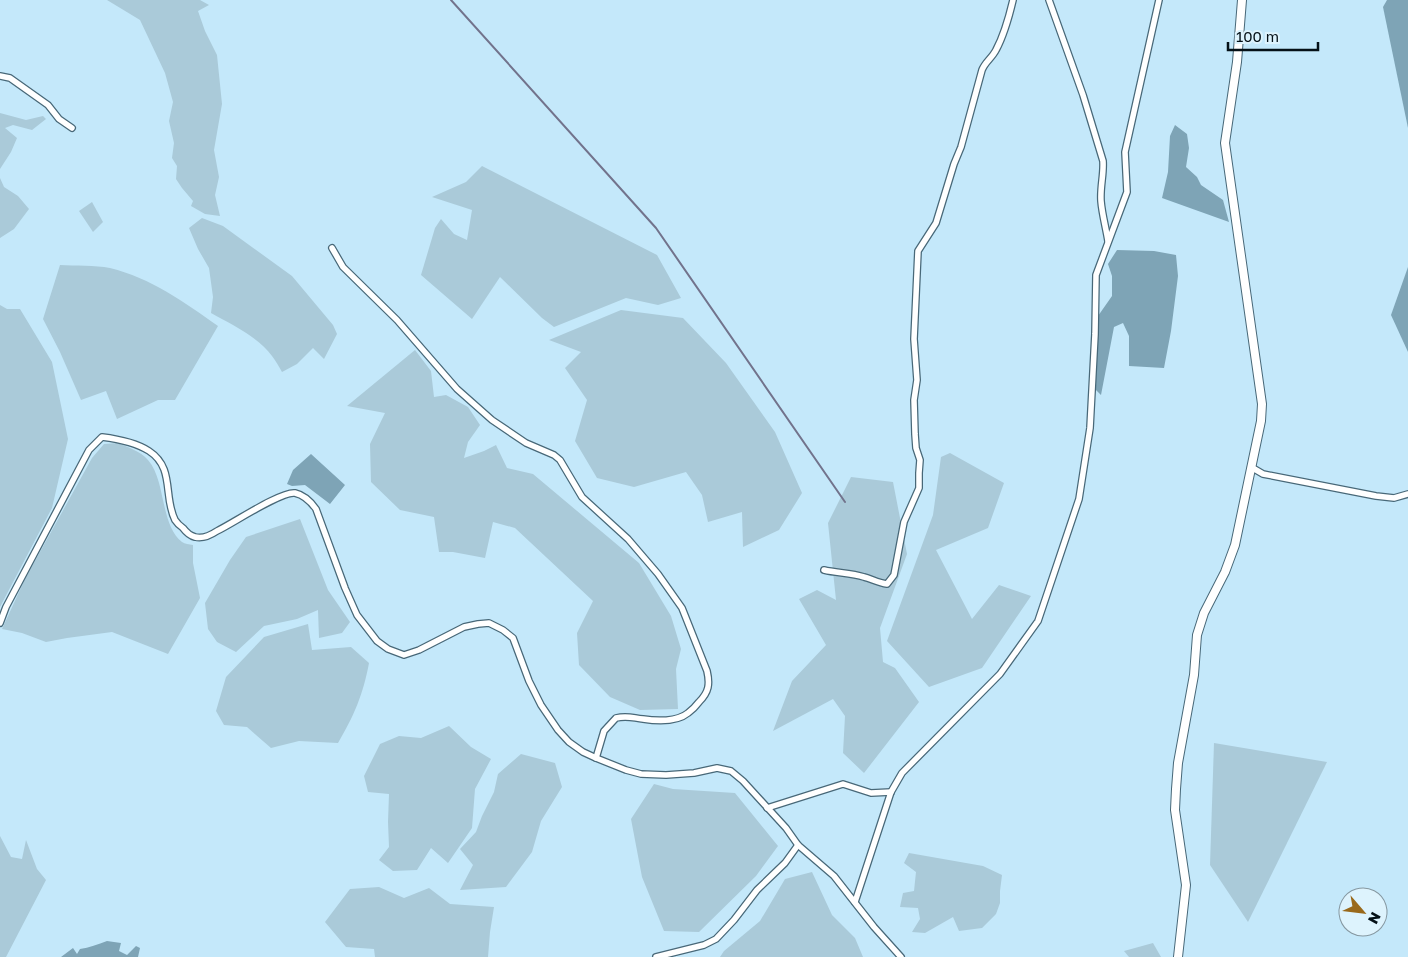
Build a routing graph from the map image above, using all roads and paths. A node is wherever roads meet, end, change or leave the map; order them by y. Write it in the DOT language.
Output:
graph roads {
  1 [pos="1013,0"];
  2 [pos="1049,0"];
  3 [pos="1159,0"];
  4 [pos="1242,0"];
  5 [pos="0,76"];
  6 [pos="72,128"];
  7 [pos="1108,243"];
  8 [pos="332,248"];
  9 [pos="1251,467"];
  10 [pos="1408,494"];
  11 [pos="824,570"];
  12 [pos="0,623"];
  13 [pos="596,758"];
  14 [pos="891,792"];
  15 [pos="767,808"];
  16 [pos="798,845"];
  17 [pos="855,902"];
  18 [pos="656,957"];
  19 [pos="901,957"];
  20 [pos="1178,957"];
  1 -- 11 [label="street"];
  2 -- 7 [label="street"];
  3 -- 7 [label="street"];
  4 -- 9 [label="street"];
  5 -- 6 [label="street"];
  7 -- 14 [label="street"];
  8 -- 13 [label="street"];
  9 -- 10 [label="street"];
  9 -- 20 [label="street"];
  12 -- 13 [label="street"];
  13 -- 15 [label="street"];
  14 -- 15 [label="street"];
  14 -- 17 [label="street"];
  15 -- 16 [label="street"];
  16 -- 17 [label="street"];
  16 -- 18 [label="street"];
  17 -- 19 [label="street"];
}
